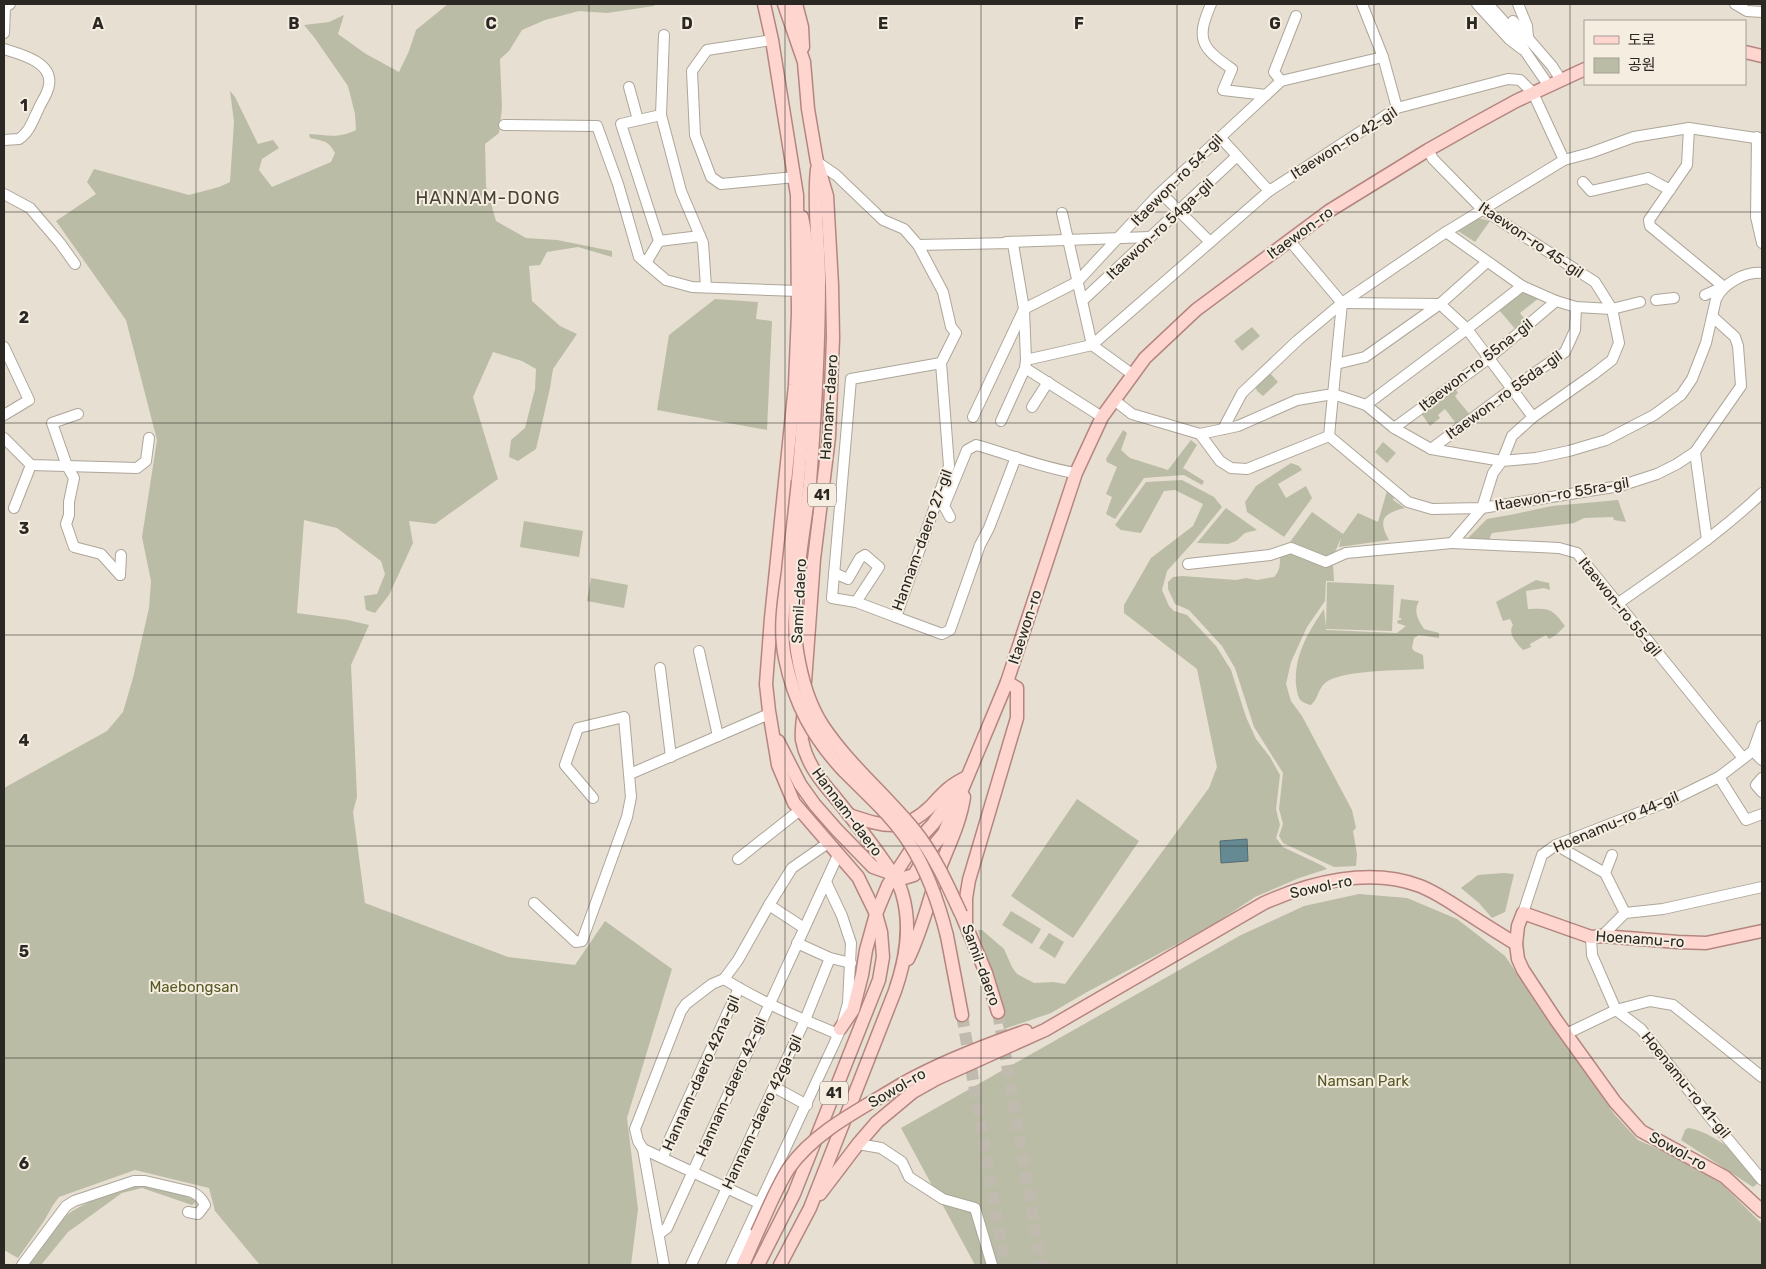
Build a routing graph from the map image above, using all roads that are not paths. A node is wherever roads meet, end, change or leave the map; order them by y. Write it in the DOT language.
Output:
graph roads {
  1 [pos="10,4"];
  2 [pos="764,4"];
  3 [pos="784,4"];
  4 [pos="796,4"];
  5 [pos="1211,4"];
  6 [pos="1362,4"];
  7 [pos="1477,4"];
  8 [pos="1488,4"];
  9 [pos="1497,4"];
  10 [pos="1518,4"];
  11 [pos="1735,4"];
  12 [pos="1762,12"];
  13 [pos="1296,16"];
  14 [pos="4,33"];
  15 [pos="664,35"];
  16 [pos="1528,37"];
  17 [pos="772,40"];
  18 [pos="4,49"];
  19 [pos="1525,51"];
  20 [pos="1746,52"];
  21 [pos="1762,56"];
  22 [pos="1383,57"];
  23 [pos="804,62"];
  24 [pos="1584,69"];
  25 [pos="1561,80"];
  26 [pos="1281,81"];
  27 [pos="1548,86"];
  28 [pos="629,87"];
  29 [pos="1533,93"];
  30 [pos="1266,95"];
  31 [pos="1397,108"];
  32 [pos="661,115"];
  33 [pos="638,120"];
  34 [pos="504,125"];
  35 [pos="1689,128"];
  36 [pos="1220,137"];
  37 [pos="1760,138"];
  38 [pos="4,140"];
  39 [pos="1428,150"];
  40 [pos="1237,156"];
  41 [pos="1564,160"];
  42 [pos="818,162"];
  43 [pos="795,177"];
  44 [pos="1583,182"];
  45 [pos="1670,190"];
  46 [pos="1269,191"];
  47 [pos="1161,192"];
  48 [pos="4,194"];
  49 [pos="798,195"];
  50 [pos="1482,209"];
  51 [pos="1179,210"];
  52 [pos="1062,213"];
  53 [pos="1446,232"];
  54 [pos="700,236"];
  55 [pos="1150,237"];
  56 [pos="1118,238"];
  57 [pos="1068,240"];
  58 [pos="1290,240"];
  59 [pos="659,242"];
  60 [pos="1210,242"];
  61 [pos="1762,243"];
  62 [pos="963,244"];
  63 [pos="918,245"];
  64 [pos="1487,262"];
  65 [pos="646,263"];
  66 [pos="75,264"];
  67 [pos="1762,273"];
  68 [pos="1077,282"];
  69 [pos="1522,286"];
  70 [pos="706,287"];
  71 [pos="1724,287"];
  72 [pos="798,291"];
  73 [pos="1705,295"];
  74 [pos="1674,298"];
  75 [pos="1656,300"];
  76 [pos="1556,301"];
  77 [pos="1082,302"];
  78 [pos="1640,302"];
  79 [pos="1342,303"];
  80 [pos="1440,304"];
  81 [pos="1576,308"];
  82 [pos="1024,309"];
  83 [pos="1612,309"];
  84 [pos="1713,317"];
  85 [pos="1467,329"];
  86 [pos="1092,345"];
  87 [pos="4,347"];
  88 [pos="1488,359"];
  89 [pos="942,363"];
  90 [pos="1025,364"];
  91 [pos="1336,364"];
  92 [pos="1132,374"];
  93 [pos="1048,382"];
  94 [pos="1513,388"];
  95 [pos="1333,394"];
  96 [pos="1114,400"];
  97 [pos="1366,405"];
  98 [pos="1032,407"];
  99 [pos="78,414"];
  100 [pos="4,415"];
  101 [pos="973,417"];
  102 [pos="1102,417"];
  103 [pos="1533,417"];
  104 [pos="1001,421"];
  105 [pos="1394,428"];
  106 [pos="1223,429"];
  107 [pos="1200,434"];
  108 [pos="1329,436"];
  109 [pos="4,438"];
  110 [pos="149,438"];
  111 [pos="1431,449"];
  112 [pos="1695,452"];
  113 [pos="1016,457"];
  114 [pos="1502,461"];
  115 [pos="31,465"];
  116 [pos="67,466"];
  117 [pos="1076,473"];
  118 [pos="804,482"];
  119 [pos="1762,493"];
  120 [pos="14,508"];
  121 [pos="1482,508"];
  122 [pos="950,517"];
  123 [pos="1707,540"];
  124 [pos="1452,543"];
  125 [pos="121,555"];
  126 [pos="1188,564"];
  127 [pos="834,573"];
  128 [pos="856,602"];
  129 [pos="1617,604"];
  130 [pos="896,617"];
  131 [pos="699,651"];
  132 [pos="660,668"];
  133 [pos="1007,682"];
  134 [pos="769,714"];
  135 [pos="1762,726"];
  136 [pos="772,730"];
  137 [pos="718,736"];
  138 [pos="1762,744"];
  139 [pos="1753,751"];
  140 [pos="671,757"];
  141 [pos="1743,758"];
  142 [pos="1762,760"];
  143 [pos="630,774"];
  144 [pos="967,777"];
  145 [pos="1719,777"];
  146 [pos="1762,778"];
  147 [pos="1762,792"];
  148 [pos="593,798"];
  149 [pos="800,810"];
  150 [pos="1762,814"];
  151 [pos="849,815"];
  152 [pos="933,824"];
  153 [pos="944,833"];
  154 [pos="828,843"];
  155 [pos="1556,845"];
  156 [pos="838,854"];
  157 [pos="1612,855"];
  158 [pos="738,859"];
  159 [pos="1606,873"];
  160 [pos="894,876"];
  161 [pos="826,882"];
  162 [pos="1762,887"];
  163 [pos="534,904"];
  164 [pos="768,905"];
  165 [pos="1523,913"];
  166 [pos="1625,913"];
  167 [pos="876,914"];
  168 [pos="964,919"];
  169 [pos="804,928"];
  170 [pos="1762,931"];
  171 [pos="1597,936"];
  172 [pos="797,942"];
  173 [pos="1516,944"];
  174 [pos="830,958"];
  175 [pos="851,963"];
  176 [pos="902,971"];
  177 [pos="724,979"];
  178 [pos="739,988"];
  179 [pos="769,1003"];
  180 [pos="1092,1003"];
  181 [pos="1616,1010"];
  182 [pos="998,1012"];
  183 [pos="962,1015"];
  184 [pos="805,1020"];
  185 [pos="839,1031"];
  186 [pos="1566,1034"];
  187 [pos="1762,1077"];
  188 [pos="774,1087"];
  189 [pos="806,1105"];
  190 [pos="858,1144"];
  191 [pos="643,1149"];
  192 [pos="663,1157"];
  193 [pos="693,1171"];
  194 [pos="1762,1180"];
  195 [pos="727,1187"];
  196 [pos="761,1204"];
  197 [pos="1761,1207"];
  198 [pos="810,1208"];
  199 [pos="188,1212"];
  200 [pos="659,1234"];
  201 [pos="22,1265"];
  202 [pos="664,1265"];
  203 [pos="691,1265"];
  204 [pos="731,1265"];
  205 [pos="743,1265"];
  206 [pos="758,1265"];
  207 [pos="780,1265"];
  208 [pos="992,1265"];
  1 -- 14 [label="street"];
  2 -- 17 [label="main road, Hannam-daero / 41"];
  3 -- 23 [label="main road, Hannam-daero / 41"];
  4 -- 23 [label="main road"];
  5 -- 30 [label="street"];
  6 -- 22 [label="street"];
  7 -- 19 [label="street"];
  8 -- 19 [label="street"];
  9 -- 16 [label="street"];
  10 -- 16 [label="street"];
  11 -- 12 [label="street"];
  13 -- 26 [label="street"];
  15 -- 32 [label="street"];
  16 -- 25 [label="street"];
  17 -- 43 [label="main road, Hannam-daero / 41"];
  17 -- 43 [label="street"];
  18 -- 38 [label="street"];
  19 -- 27 [label="street"];
  20 -- 21 [label="main road"];
  22 -- 26 [label="street, Itaewon-ro 54-gil"];
  22 -- 31 [label="street"];
  23 -- 42 [label="main road, Hannam-daero / 41"];
  24 -- 25 [label="main road, Itaewon-ro"];
  25 -- 27 [label="main road, Itaewon-ro"];
  26 -- 30 [label="street, Itaewon-ro 54-gil"];
  27 -- 29 [label="main road, Itaewon-ro"];
  28 -- 33 [label="street"];
  29 -- 31 [label="street, Itaewon-ro 42-gil"];
  29 -- 39 [label="main road, Itaewon-ro"];
  29 -- 41 [label="street"];
  30 -- 36 [label="street, Itaewon-ro 54-gil"];
  31 -- 46 [label="street, Itaewon-ro 42-gil"];
  32 -- 33 [label="street"];
  32 -- 54 [label="street"];
  33 -- 59 [label="street"];
  34 -- 65 [label="street"];
  35 -- 37 [label="street"];
  35 -- 41 [label="street"];
  35 -- 45 [label="street"];
  36 -- 40 [label="street"];
  36 -- 47 [label="street, Itaewon-ro 54-gil"];
  37 -- 61 [label="street"];
  39 -- 50 [label="street, Itaewon-ro 45-gil"];
  39 -- 58 [label="main road, Itaewon-ro"];
  40 -- 46 [label="street"];
  40 -- 51 [label="street, Itaewon-ro 54ga-gil"];
  41 -- 50 [label="street"];
  42 -- 63 [label="street, Hannam-daero 27-gil"];
  42 -- 118 [label="main road, Samil-daero"];
  42 -- 151 [label="main road, Hannam-daero / 41"];
  43 -- 49 [label="main road, Hannam-daero / 41"];
  44 -- 45 [label="street"];
  45 -- 71 [label="street"];
  46 -- 60 [label="street, Itaewon-ro 42-gil"];
  47 -- 51 [label="street"];
  47 -- 56 [label="street, Itaewon-ro 54-gil"];
  48 -- 66 [label="street"];
  49 -- 72 [label="main road, Hannam-daero / 41"];
  49 -- 118 [label="main road, Samil-daero"];
  50 -- 53 [label="street"];
  50 -- 83 [label="street, Itaewon-ro 45-gil"];
  51 -- 55 [label="street, Itaewon-ro 54ga-gil"];
  51 -- 60 [label="street"];
  52 -- 57 [label="street"];
  53 -- 64 [label="street"];
  53 -- 79 [label="street"];
  54 -- 59 [label="street"];
  54 -- 70 [label="street"];
  55 -- 56 [label="street"];
  55 -- 77 [label="street, Itaewon-ro 54ga-gil"];
  56 -- 57 [label="street"];
  56 -- 68 [label="street, Itaewon-ro 54-gil"];
  57 -- 62 [label="street"];
  57 -- 68 [label="street"];
  58 -- 79 [label="street"];
  58 -- 92 [label="main road, Itaewon-ro"];
  59 -- 65 [label="street"];
  60 -- 86 [label="street, Itaewon-ro 42-gil"];
  62 -- 63 [label="street"];
  62 -- 82 [label="street"];
  63 -- 89 [label="street, Hannam-daero 27-gil"];
  64 -- 69 [label="street"];
  64 -- 80 [label="street"];
  65 -- 70 [label="street"];
  67 -- 71 [label="street"];
  68 -- 77 [label="street"];
  68 -- 82 [label="street"];
  69 -- 76 [label="street"];
  69 -- 85 [label="street"];
  70 -- 72 [label="street"];
  71 -- 73 [label="street"];
  71 -- 84 [label="street"];
  72 -- 134 [label="main road, Hannam-daero / 41"];
  74 -- 75 [label="street"];
  76 -- 81 [label="street"];
  76 -- 88 [label="street, Itaewon-ro 55na-gil"];
  77 -- 86 [label="street"];
  78 -- 83 [label="street"];
  79 -- 80 [label="street"];
  79 -- 91 [label="street"];
  79 -- 106 [label="street"];
  80 -- 85 [label="street"];
  80 -- 91 [label="street"];
  81 -- 83 [label="street"];
  81 -- 94 [label="street, Itaewon-ro 55da-gil"];
  82 -- 90 [label="street"];
  82 -- 101 [label="street"];
  83 -- 103 [label="street, Itaewon-ro 45-gil"];
  84 -- 112 [label="street, Itaewon-ro 55ra-gil"];
  84 -- 114 [label="street"];
  85 -- 88 [label="street"];
  85 -- 97 [label="street"];
  86 -- 90 [label="street"];
  86 -- 92 [label="street"];
  87 -- 100 [label="street"];
  88 -- 94 [label="street"];
  88 -- 105 [label="street, Itaewon-ro 55na-gil"];
  89 -- 127 [label="street, Hannam-daero 27-gil"];
  89 -- 130 [label="street, Hannam-daero 27-gil"];
  90 -- 93 [label="street"];
  90 -- 104 [label="street"];
  91 -- 95 [label="street"];
  92 -- 96 [label="main road, Itaewon-ro"];
  93 -- 98 [label="street"];
  93 -- 102 [label="street"];
  94 -- 103 [label="street"];
  94 -- 111 [label="street, Itaewon-ro 55da-gil"];
  95 -- 97 [label="street"];
  95 -- 106 [label="street"];
  95 -- 108 [label="street"];
  96 -- 102 [label="main road, Itaewon-ro"];
  96 -- 107 [label="street"];
  97 -- 105 [label="street"];
  99 -- 116 [label="street"];
  102 -- 117 [label="main road, Itaewon-ro"];
  103 -- 114 [label="street, Itaewon-ro 45-gil"];
  105 -- 111 [label="street"];
  106 -- 107 [label="street"];
  107 -- 108 [label="street"];
  108 -- 121 [label="street"];
  109 -- 115 [label="street"];
  110 -- 116 [label="street"];
  111 -- 114 [label="street"];
  112 -- 121 [label="street, Itaewon-ro 55ra-gil"];
  112 -- 123 [label="street"];
  113 -- 117 [label="street"];
  113 -- 122 [label="street"];
  113 -- 130 [label="street"];
  114 -- 121 [label="street"];
  115 -- 116 [label="street"];
  115 -- 120 [label="street"];
  116 -- 125 [label="street"];
  117 -- 133 [label="main road, Itaewon-ro"];
  118 -- 168 [label="main road, Samil-daero, bridge"];
  118 -- 183 [label="main road, Samil-daero, bridge"];
  119 -- 123 [label="street"];
  121 -- 124 [label="street"];
  123 -- 129 [label="street"];
  124 -- 126 [label="street, Itaewon-ro 55-gil"];
  124 -- 129 [label="street, Itaewon-ro 55-gil"];
  127 -- 128 [label="street, Hannam-daero 27-gil"];
  127 -- 128 [label="street, Hannam-daero 27-gil"];
  128 -- 130 [label="street, Hannam-daero 27-gil"];
  129 -- 141 [label="street, Itaewon-ro 55-gil"];
  131 -- 137 [label="street"];
  132 -- 140 [label="street"];
  133 -- 144 [label="main road, Itaewon-ro"];
  133 -- 168 [label="main road"];
  134 -- 136 [label="main road, Hannam-daero / 41"];
  134 -- 137 [label="street"];
  135 -- 139 [label="street"];
  136 -- 149 [label="main road, Hannam-daero / 41"];
  136 -- 160 [label="main road, Hannam-daero / 41"];
  137 -- 140 [label="street"];
  138 -- 139 [label="street, Hoenamu-ro 44-gil"];
  139 -- 141 [label="street, Hoenamu-ro 44-gil"];
  139 -- 142 [label="street"];
  140 -- 143 [label="street"];
  141 -- 145 [label="street, Hoenamu-ro 44-gil"];
  143 -- 148 [label="street"];
  143 -- 163 [label="street"];
  144 -- 151 [label="main road"];
  144 -- 152 [label="main road, Itaewon-ro"];
  144 -- 153 [label="main road, Itaewon-ro"];
  144 -- 176 [label="main road, Itaewon-ro"];
  145 -- 150 [label="street"];
  145 -- 155 [label="street, Hoenamu-ro 44-gil"];
  146 -- 147 [label="street"];
  149 -- 154 [label="main road, Hannam-daero / 41"];
  149 -- 158 [label="street"];
  151 -- 160 [label="main road, Hannam-daero / 41"];
  152 -- 153 [label="main road"];
  152 -- 160 [label="main road, Itaewon-ro"];
  153 -- 160 [label="main road, Itaewon-ro"];
  154 -- 156 [label="main road, Hannam-daero / 41"];
  154 -- 164 [label="street"];
  155 -- 159 [label="street"];
  155 -- 165 [label="street, Hoenamu-ro 44-gil"];
  156 -- 161 [label="street, Hannam-daero 42-gil"];
  156 -- 167 [label="main road, Hannam-daero / 41"];
  157 -- 159 [label="street"];
  159 -- 166 [label="street"];
  160 -- 167 [label="main road, Itaewon-ro"];
  160 -- 176 [label="main road, Hannam-daero / 41"];
  161 -- 169 [label="street, Hannam-daero 42-gil"];
  161 -- 175 [label="street"];
  162 -- 166 [label="street"];
  164 -- 169 [label="street"];
  164 -- 177 [label="street"];
  165 -- 171 [label="main road, Hoenamu-ro"];
  165 -- 173 [label="main road"];
  166 -- 171 [label="street"];
  167 -- 185 [label="main road, Itaewon-ro"];
  167 -- 206 [label="main road, Hannam-daero / 41"];
  168 -- 182 [label="main road, Samil-daero"];
  169 -- 172 [label="street, Hannam-daero 42-gil"];
  170 -- 171 [label="main road, Hoenamu-ro"];
  171 -- 181 [label="street, Hoenamu-ro 41-gil"];
  172 -- 174 [label="street"];
  172 -- 179 [label="street, Hannam-daero 42-gil"];
  173 -- 180 [label="main road, Sowol-ro"];
  173 -- 186 [label="main road, Sowol-ro"];
  174 -- 175 [label="street"];
  174 -- 184 [label="street, Hannam-daero 42ga-gil"];
  175 -- 185 [label="street"];
  176 -- 198 [label="main road, Hannam-daero / 41"];
  177 -- 178 [label="street, Hannam-daero 42-gil"];
  177 -- 191 [label="street"];
  178 -- 179 [label="street, Hannam-daero 42-gil"];
  178 -- 192 [label="street, Hannam-daero 42na-gil"];
  179 -- 184 [label="street, Hannam-daero 42-gil"];
  179 -- 193 [label="street, Hannam-daero 42-gil"];
  180 -- 190 [label="main road, Sowol-ro"];
  180 -- 205 [label="main road, Sowol-ro, bridge"];
  181 -- 186 [label="street"];
  181 -- 187 [label="street"];
  181 -- 194 [label="street, Hoenamu-ro 41-gil"];
  184 -- 185 [label="street, Hannam-daero 42-gil"];
  184 -- 188 [label="street, Hannam-daero 42ga-gil"];
  185 -- 189 [label="street"];
  186 -- 197 [label="main road, Sowol-ro"];
  188 -- 189 [label="street"];
  188 -- 195 [label="street, Hannam-daero 42ga-gil"];
  189 -- 196 [label="street"];
  190 -- 198 [label="main road, Sowol-ro"];
  190 -- 208 [label="street"];
  191 -- 192 [label="street, Hannam-daero 42-gil"];
  191 -- 200 [label="street"];
  192 -- 193 [label="street, Hannam-daero 42-gil"];
  193 -- 195 [label="street, Hannam-daero 42-gil"];
  193 -- 200 [label="street, Hannam-daero 42-gil"];
  195 -- 196 [label="street, Hannam-daero 42-gil"];
  195 -- 203 [label="street, Hannam-daero 42ga-gil"];
  196 -- 204 [label="street"];
  198 -- 207 [label="main road, Hannam-daero / 41"];
  199 -- 201 [label="street"];
  200 -- 202 [label="street"];
}
